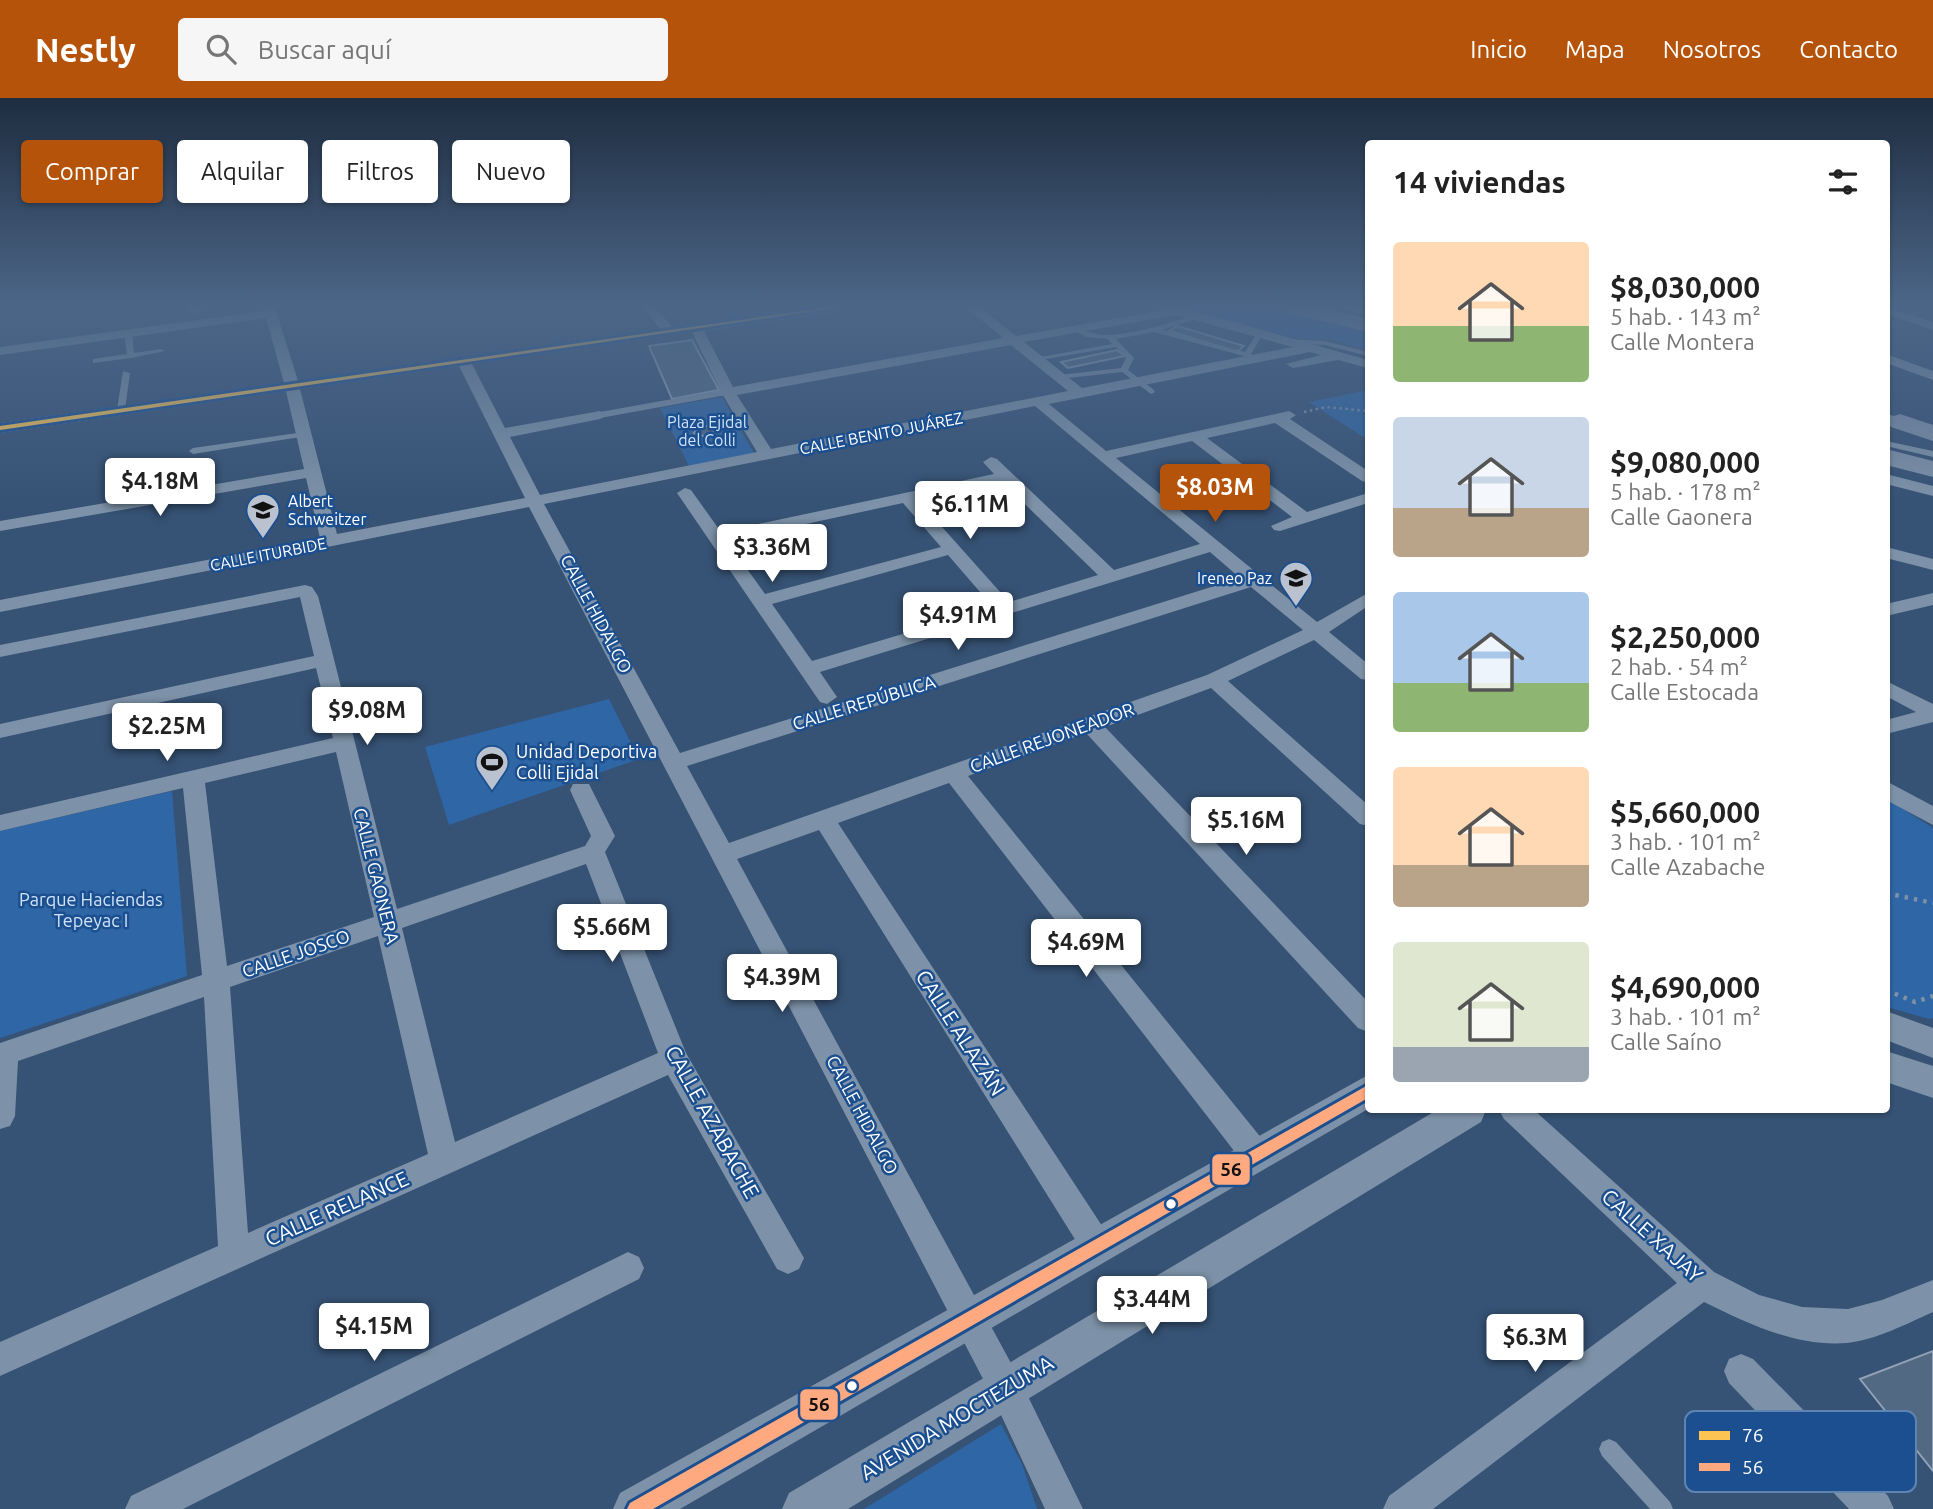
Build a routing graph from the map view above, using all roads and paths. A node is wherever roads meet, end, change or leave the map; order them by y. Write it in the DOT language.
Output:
graph roads {
  1 [pos="126,373"];
  2 [pos="288,373"];
  3 [pos="386,373"];
  4 [pos="469,373"];
  5 [pos="719,373"];
  6 [pos="834,373"];
  7 [pos="1053,373"];
  8 [pos="1098,373"];
  9 [pos="1128,373"];
  10 [pos="1181,373"];
  11 [pos="1250,373"];
  12 [pos="1059,377"];
  13 [pos="1139,382"];
  14 [pos="292,386"];
  15 [pos="728,392"];
  16 [pos="1152,392"];
  17 [pos="1080,394"];
  18 [pos="1044,407"];
  19 [pos="1326,407"];
  20 [pos="121,410"];
  21 [pos="1365,411"];
  22 [pos="600,415"];
  23 [pos="0,428"];
  24 [pos="1890,430"];
  25 [pos="1933,431"];
  26 [pos="304,434"];
  27 [pos="500,434"];
  28 [pos="1195,436"];
  29 [pos="1933,447"];
  30 [pos="193,451"];
  31 [pos="1890,452"];
  32 [pos="1933,454"];
  33 [pos="767,456"];
  34 [pos="1103,456"];
  35 [pos="1890,458"];
  36 [pos="1933,462"];
  37 [pos="991,463"];
  38 [pos="1933,468"];
  39 [pos="1890,469"];
  40 [pos="313,472"];
  41 [pos="1006,476"];
  42 [pos="1365,476"];
  43 [pos="658,478"];
  44 [pos="1933,479"];
  45 [pos="1890,480"];
  46 [pos="690,488"];
  47 [pos="1933,491"];
  48 [pos="907,498"];
  49 [pos="1365,499"];
  50 [pos="535,502"];
  51 [pos="1305,518"];
  52 [pos="0,526"];
  53 [pos="1279,526"];
  54 [pos="716,538"];
  55 [pos="330,542"];
  56 [pos="1212,546"];
  57 [pos="952,549"];
  58 [pos="1890,553"];
  59 [pos="1933,565"];
  60 [pos="1111,577"];
  61 [pos="1253,580"];
  62 [pos="1933,599"];
  63 [pos="1365,600"];
  64 [pos="760,601"];
  65 [pos="0,607"];
  66 [pos="1005,609"];
  67 [pos="1890,609"];
  68 [pos="1315,632"];
  69 [pos="0,651"];
  70 [pos="324,660"];
  71 [pos="808,669"];
  72 [pos="1365,672"];
  73 [pos="1214,680"];
  74 [pos="1890,689"];
  75 [pos="827,697"];
  76 [pos="1933,714"];
  77 [pos="1090,724"];
  78 [pos="1890,726"];
  79 [pos="0,731"];
  80 [pos="344,743"];
  81 [pos="675,762"];
  82 [pos="953,773"];
  83 [pos="193,779"];
  84 [pos="581,790"];
  85 [pos="1890,791"];
  86 [pos="1365,815"];
  87 [pos="1933,817"];
  88 [pos="824,819"];
  89 [pos="0,823"];
  90 [pos="593,852"];
  91 [pos="724,854"];
  92 [pos="1890,894"];
  93 [pos="1933,903"];
  94 [pos="387,922"];
  95 [pos="216,981"];
  96 [pos="1890,992"];
  97 [pos="1933,996"];
  98 [pos="1365,1017"];
  99 [pos="1890,1027"];
  100 [pos="1933,1043"];
  101 [pos="2,1055"];
  102 [pos="674,1059"];
  103 [pos="1890,1067"];
  104 [pos="1933,1082"];
  105 [pos="1365,1093"];
  106 [pos="1458,1113"];
  107 [pos="1517,1113"];
  108 [pos="0,1116"];
  109 [pos="1256,1156"];
  110 [pos="445,1161"];
  111 [pos="1097,1246"];
  112 [pos="234,1255"];
  113 [pos="788,1258"];
  114 [pos="628,1268"];
  115 [pos="1702,1284"];
  116 [pos="1933,1296"];
  117 [pos="969,1319"];
  118 [pos="0,1359"];
  119 [pos="1741,1371"];
  120 [pos="1006,1388"];
  121 [pos="1780,1411"];
  122 [pos="1609,1449"];
  123 [pos="1858,1492"];
  124 [pos="144,1509"];
  125 [pos="636,1509"];
  126 [pos="805,1509"];
  127 [pos="1063,1509"];
  128 [pos="1402,1509"];
  129 [pos="1663,1509"];
  130 [pos="1875,1509"];
  1 -- 20 [label="lane"];
  2 -- 14 [label="street"];
  3 -- 14 [label="street"];
  4 -- 27 [label="street, CALLE HIDALGO"];
  5 -- 15 [label="street"];
  6 -- 15 [label="street"];
  7 -- 12 [label="street"];
  8 -- 12 [label="lane"];
  9 -- 13 [label="lane"];
  10 -- 13 [label="street, CALLE BENITO JUÁREZ"];
  11 -- 16 [label="street, CALLE BENITO JUÁREZ"];
  12 -- 17 [label="street"];
  13 -- 16 [label="lane"];
  13 -- 17 [label="street, CALLE BENITO JUÁREZ"];
  14 -- 20 [label="street"];
  14 -- 26 [label="street"];
  15 -- 22 [label="street"];
  15 -- 33 [label="street"];
  16 -- 18 [label="street, CALLE BENITO JUÁREZ"];
  17 -- 18 [label="street, CALLE BENITO JUÁREZ"];
  18 -- 33 [label="street, CALLE BENITO JUÁREZ"];
  18 -- 34 [label="street"];
  18 -- 46 [label="street, CALLE BENITO JUÁREZ"];
  19 -- 21 [label="path"];
  20 -- 23 [label="street"];
  22 -- 27 [label="street"];
  24 -- 25 [label="highway"];
  24 -- 29 [label="highway"];
  24 -- 32 [label="lane"];
  26 -- 30 [label="lane"];
  26 -- 40 [label="street"];
  27 -- 50 [label="street, CALLE HIDALGO"];
  28 -- 34 [label="street"];
  28 -- 42 [label="street"];
  28 -- 51 [label="street"];
  31 -- 36 [label="lane"];
  33 -- 43 [label="street, CALLE BENITO JUÁREZ"];
  34 -- 56 [label="street"];
  35 -- 38 [label="highway"];
  37 -- 41 [label="street"];
  39 -- 44 [label="highway"];
  40 -- 52 [label="street"];
  40 -- 55 [label="street"];
  41 -- 48 [label="street"];
  41 -- 60 [label="street"];
  43 -- 46 [label="street, CALLE BENITO JUÁREZ"];
  43 -- 50 [label="street, CALLE BENITO JUÁREZ"];
  45 -- 47 [label="street"];
  46 -- 54 [label="street"];
  48 -- 54 [label="street"];
  48 -- 57 [label="street"];
  49 -- 51 [label="street"];
  50 -- 55 [label="street, CALLE ITURBIDE"];
  50 -- 81 [label="street, CALLE HIDALGO"];
  51 -- 53 [label="street"];
  54 -- 64 [label="street"];
  55 -- 65 [label="street, CALLE ITURBIDE"];
  56 -- 60 [label="street"];
  56 -- 61 [label="street"];
  57 -- 64 [label="street"];
  57 -- 66 [label="street"];
  58 -- 59 [label="street"];
  60 -- 66 [label="street"];
  61 -- 68 [label="street"];
  61 -- 81 [label="street, CALLE REPÚBLICA"];
  62 -- 67 [label="street"];
  63 -- 68 [label="street, CALLE REJONEADOR"];
  64 -- 71 [label="street"];
  66 -- 71 [label="street"];
  68 -- 72 [label="street"];
  68 -- 73 [label="street, CALLE REJONEADOR"];
  69 -- 70 [label="street, CALLE GAONERA"];
  70 -- 79 [label="street"];
  70 -- 80 [label="street, CALLE GAONERA"];
  71 -- 75 [label="street"];
  73 -- 77 [label="street, CALLE REJONEADOR"];
  73 -- 86 [label="street"];
  74 -- 76 [label="street"];
  76 -- 78 [label="street"];
  77 -- 82 [label="street, CALLE REJONEADOR"];
  77 -- 98 [label="street"];
  80 -- 83 [label="street"];
  80 -- 94 [label="street, CALLE GAONERA"];
  81 -- 91 [label="street, CALLE HIDALGO"];
  82 -- 88 [label="street, CALLE REJONEADOR"];
  82 -- 109 [label="street"];
  83 -- 89 [label="street"];
  83 -- 95 [label="street"];
  84 -- 90 [label="street, CALLE AZABACHE"];
  85 -- 87 [label="street"];
  88 -- 91 [label="street, CALLE REJONEADOR"];
  88 -- 111 [label="street, CALLE ALAZÁN"];
  90 -- 94 [label="street, CALLE JOSCO"];
  90 -- 102 [label="street, CALLE AZABACHE"];
  91 -- 117 [label="street, CALLE HIDALGO"];
  92 -- 93 [label="path"];
  94 -- 95 [label="street, CALLE JOSCO"];
  94 -- 110 [label="street, CALLE GAONERA"];
  95 -- 101 [label="street, CALLE JOSCO"];
  95 -- 112 [label="street"];
  96 -- 97 [label="path"];
  99 -- 100 [label="street"];
  101 -- 108 [label="street"];
  102 -- 110 [label="street, CALLE RELANCE"];
  102 -- 113 [label="street, CALLE AZABACHE"];
  103 -- 104 [label="street"];
  105 -- 109 [label="street"];
  106 -- 120 [label="street, AVENIDA MOCTEZUMA"];
  107 -- 115 [label="street, CALLE XAJAY"];
  109 -- 111 [label="street"];
  110 -- 112 [label="street, CALLE RELANCE"];
  111 -- 117 [label="street"];
  112 -- 118 [label="street, CALLE RELANCE"];
  114 -- 124 [label="street"];
  115 -- 116 [label="street, CALLE XAJAY"];
  115 -- 128 [label="street"];
  117 -- 120 [label="street, CALLE HIDALGO"];
  117 -- 125 [label="street"];
  119 -- 121 [label="street"];
  120 -- 126 [label="street, AVENIDA MOCTEZUMA"];
  120 -- 127 [label="street, CALLE HIDALGO"];
  122 -- 129 [label="lane"];
  123 -- 130 [label="street"];
}
